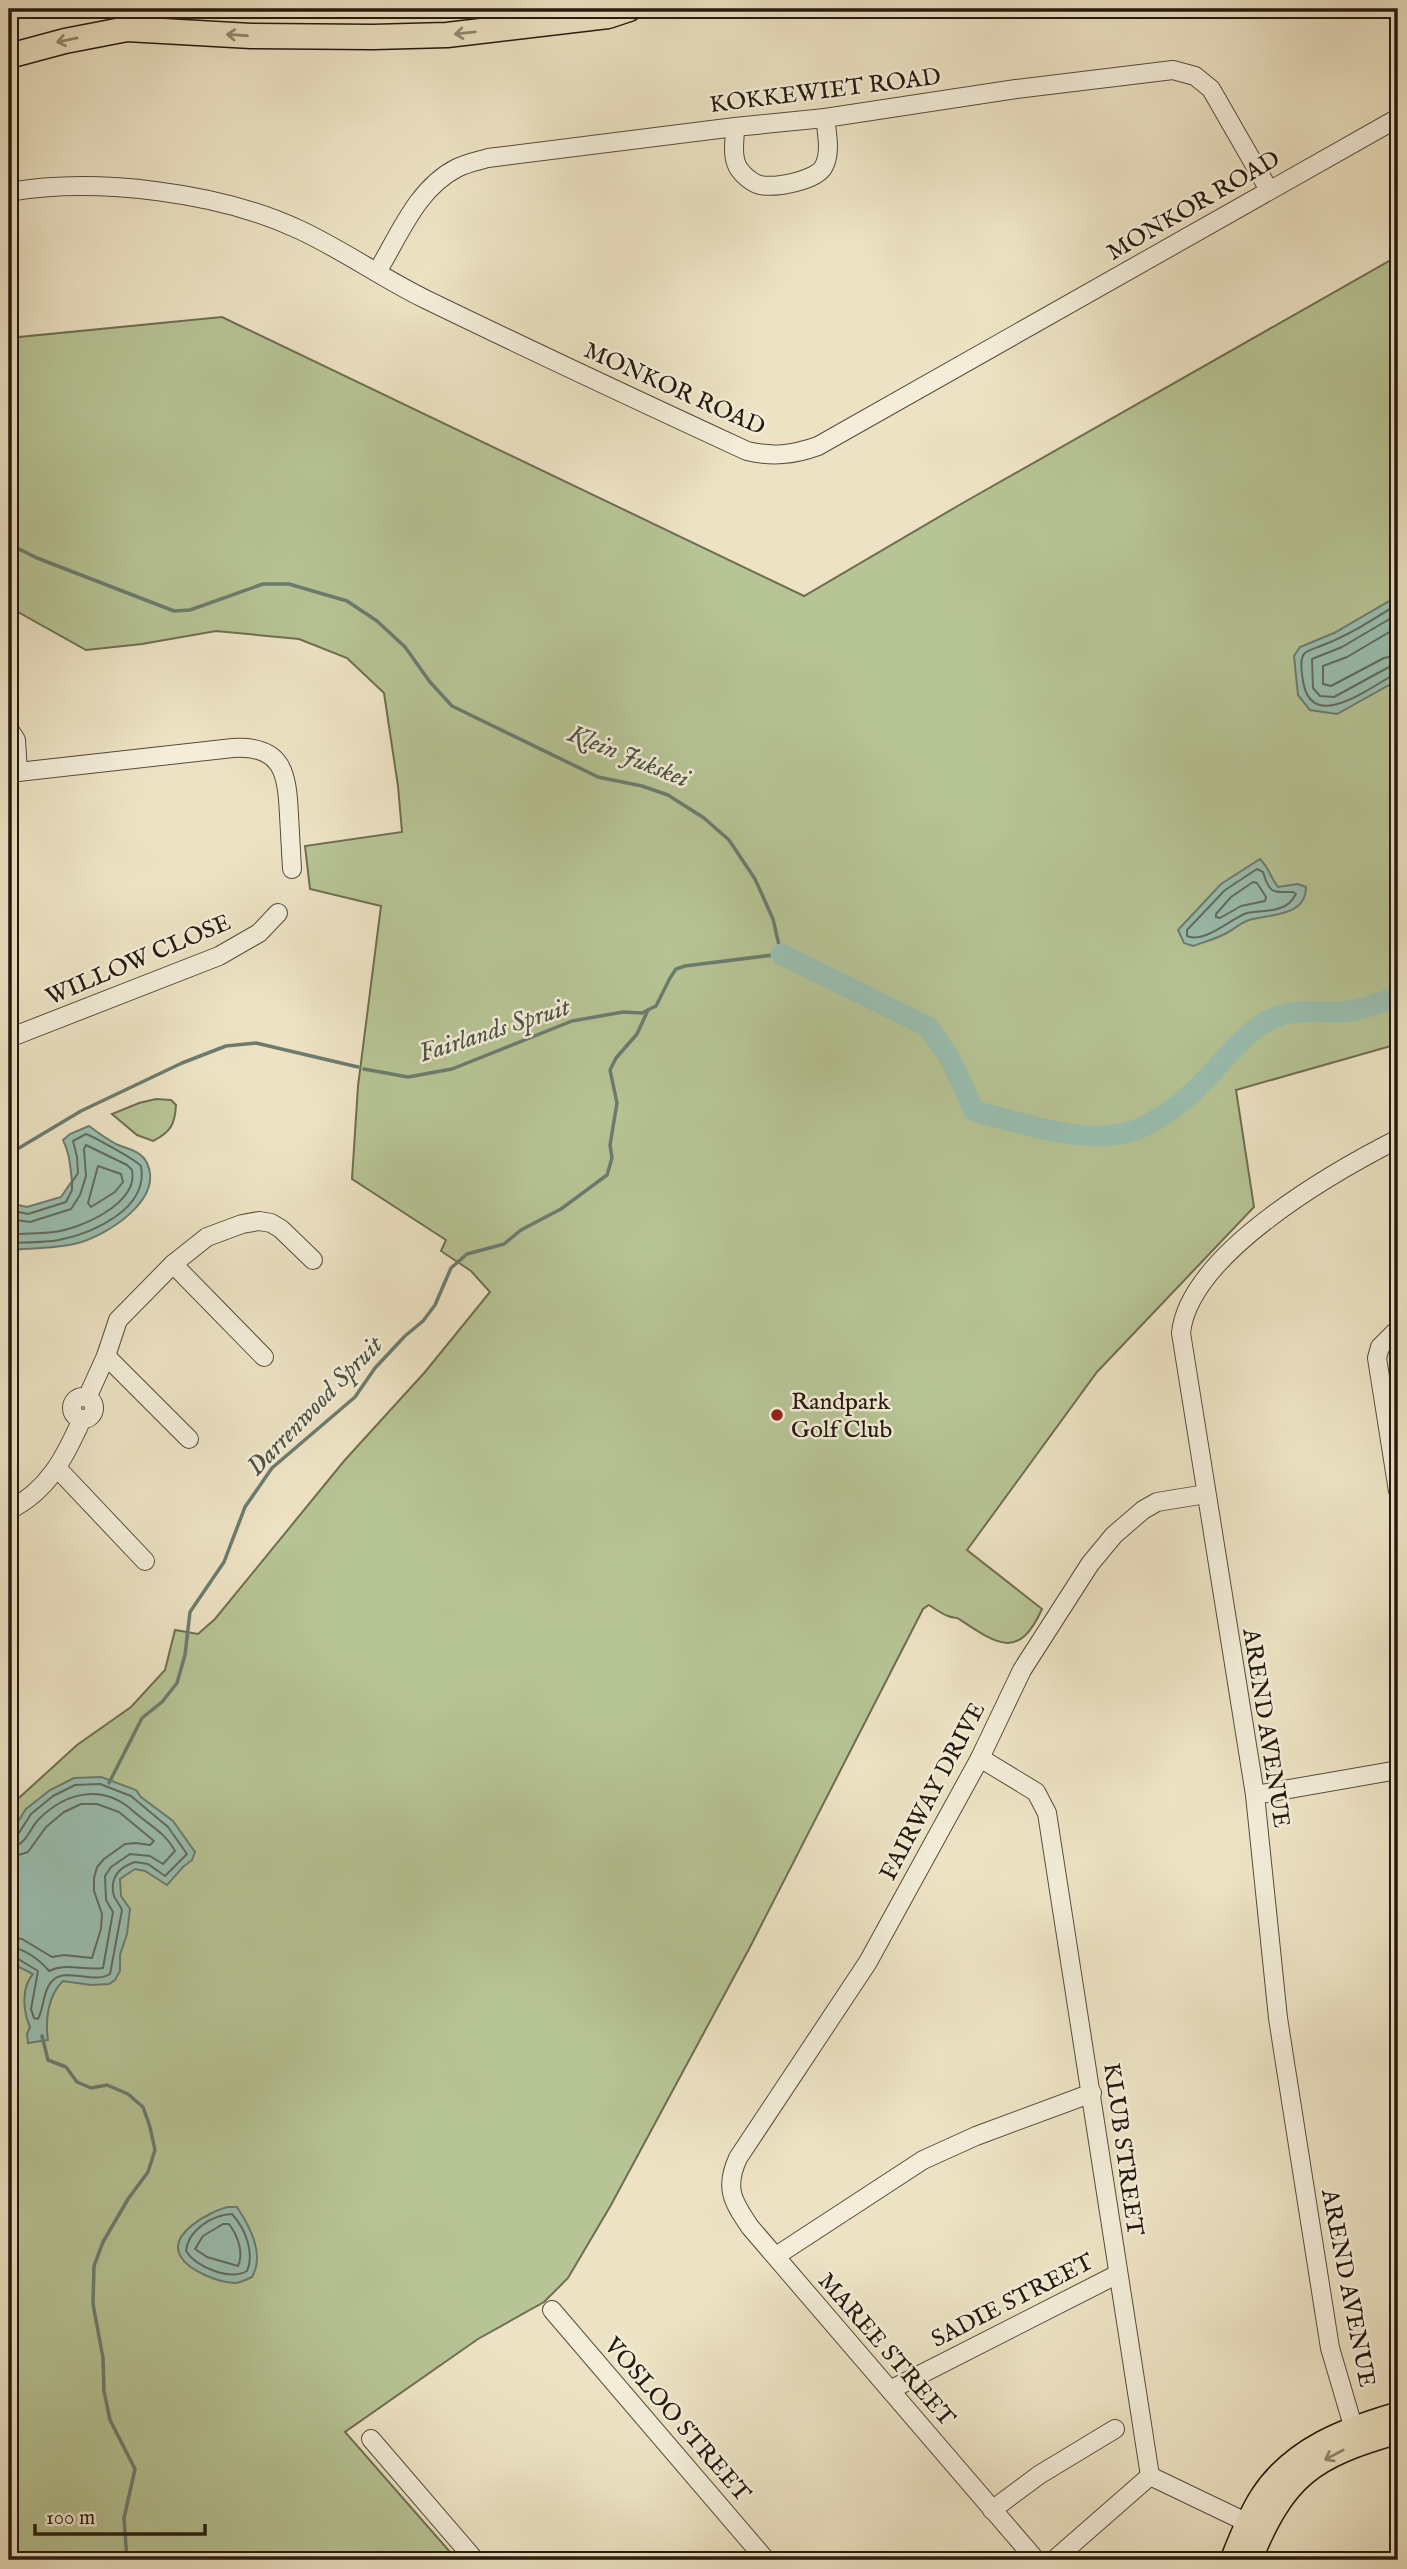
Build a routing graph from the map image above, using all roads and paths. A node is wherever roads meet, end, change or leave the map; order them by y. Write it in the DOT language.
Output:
graph roads {
  1 [pos="629,9"];
  2 [pos="9,56"];
  3 [pos="825,118"];
  4 [pos="1398,118"];
  5 [pos="735,127"];
  6 [pos="1269,190"];
  7 [pos="9,192"];
  8 [pos="377,272"];
  9 [pos="9,729"];
  10 [pos="14,772"];
  11 [pos="292,869"];
  12 [pos="278,913"];
  13 [pos="9,1038"];
  14 [pos="1398,1139"];
  15 [pos="313,1260"];
  16 [pos="173,1264"];
  17 [pos="1398,1329"];
  18 [pos="106,1356"];
  19 [pos="264,1357"];
  20 [pos="189,1439"];
  21 [pos="58,1469"];
  22 [pos="1398,1491"];
  23 [pos="1206,1494"];
  24 [pos="9,1510"];
  25 [pos="145,1561"];
  26 [pos="980,1758"];
  27 [pos="1398,1770"];
  28 [pos="1255,1795"];
  29 [pos="1092,2093"];
  30 [pos="738,2158"];
  31 [pos="776,2256"];
  32 [pos="1118,2274"];
  33 [pos="552,2310"];
  34 [pos="890,2390"];
  35 [pos="1398,2413"];
  36 [pos="1353,2426"];
  37 [pos="1115,2429"];
  38 [pos="1398,2433"];
  39 [pos="370,2439"];
  40 [pos="1150,2476"];
  41 [pos="992,2510"];
  42 [pos="1246,2522"];
  43 [pos="475,2560"];
  44 [pos="766,2560"];
  45 [pos="1036,2560"];
  46 [pos="1054,2560"];
  47 [pos="1231,2560"];
  48 [pos="1251,2560"];
  1 -- 2 [label="highway, one-way"];
  3 -- 5 [label="street, KOKKEWIET ROAD"];
  3 -- 5 [label="street"];
  3 -- 6 [label="street, KOKKEWIET ROAD"];
  4 -- 6 [label="street, MONKOR ROAD"];
  5 -- 8 [label="street, KOKKEWIET ROAD"];
  6 -- 8 [label="street, MONKOR ROAD"];
  7 -- 8 [label="street, MONKOR ROAD"];
  9 -- 10 [label="street"];
  10 -- 11 [label="street"];
  12 -- 13 [label="street, WILLOW CLOSE"];
  14 -- 23 [label="street, AREND AVENUE"];
  15 -- 16 [label="street"];
  16 -- 18 [label="street"];
  16 -- 19 [label="street"];
  17 -- 22 [label="street"];
  18 -- 20 [label="street"];
  18 -- 21 [label="street"];
  21 -- 24 [label="street"];
  21 -- 25 [label="street"];
  23 -- 26 [label="street, FAIRWAY DRIVE"];
  23 -- 28 [label="street, AREND AVENUE"];
  26 -- 29 [label="street, KLUB STREET"];
  26 -- 30 [label="street, FAIRWAY DRIVE"];
  27 -- 28 [label="street"];
  28 -- 36 [label="street, AREND AVENUE"];
  29 -- 31 [label="street"];
  29 -- 32 [label="street, KLUB STREET"];
  30 -- 31 [label="street, MAREE STREET"];
  31 -- 34 [label="street, MAREE STREET"];
  32 -- 34 [label="street, SADIE STREET"];
  32 -- 40 [label="street, KLUB STREET"];
  33 -- 44 [label="street, VOSLOO STREET"];
  34 -- 41 [label="street, MAREE STREET"];
  35 -- 36 [label="main road"];
  36 -- 42 [label="main road"];
  37 -- 41 [label="street"];
  38 -- 48 [label="main road, one-way"];
  39 -- 43 [label="street"];
  40 -- 42 [label="street"];
  40 -- 46 [label="street"];
  41 -- 45 [label="street, MAREE STREET"];
  42 -- 47 [label="main road"];
}
